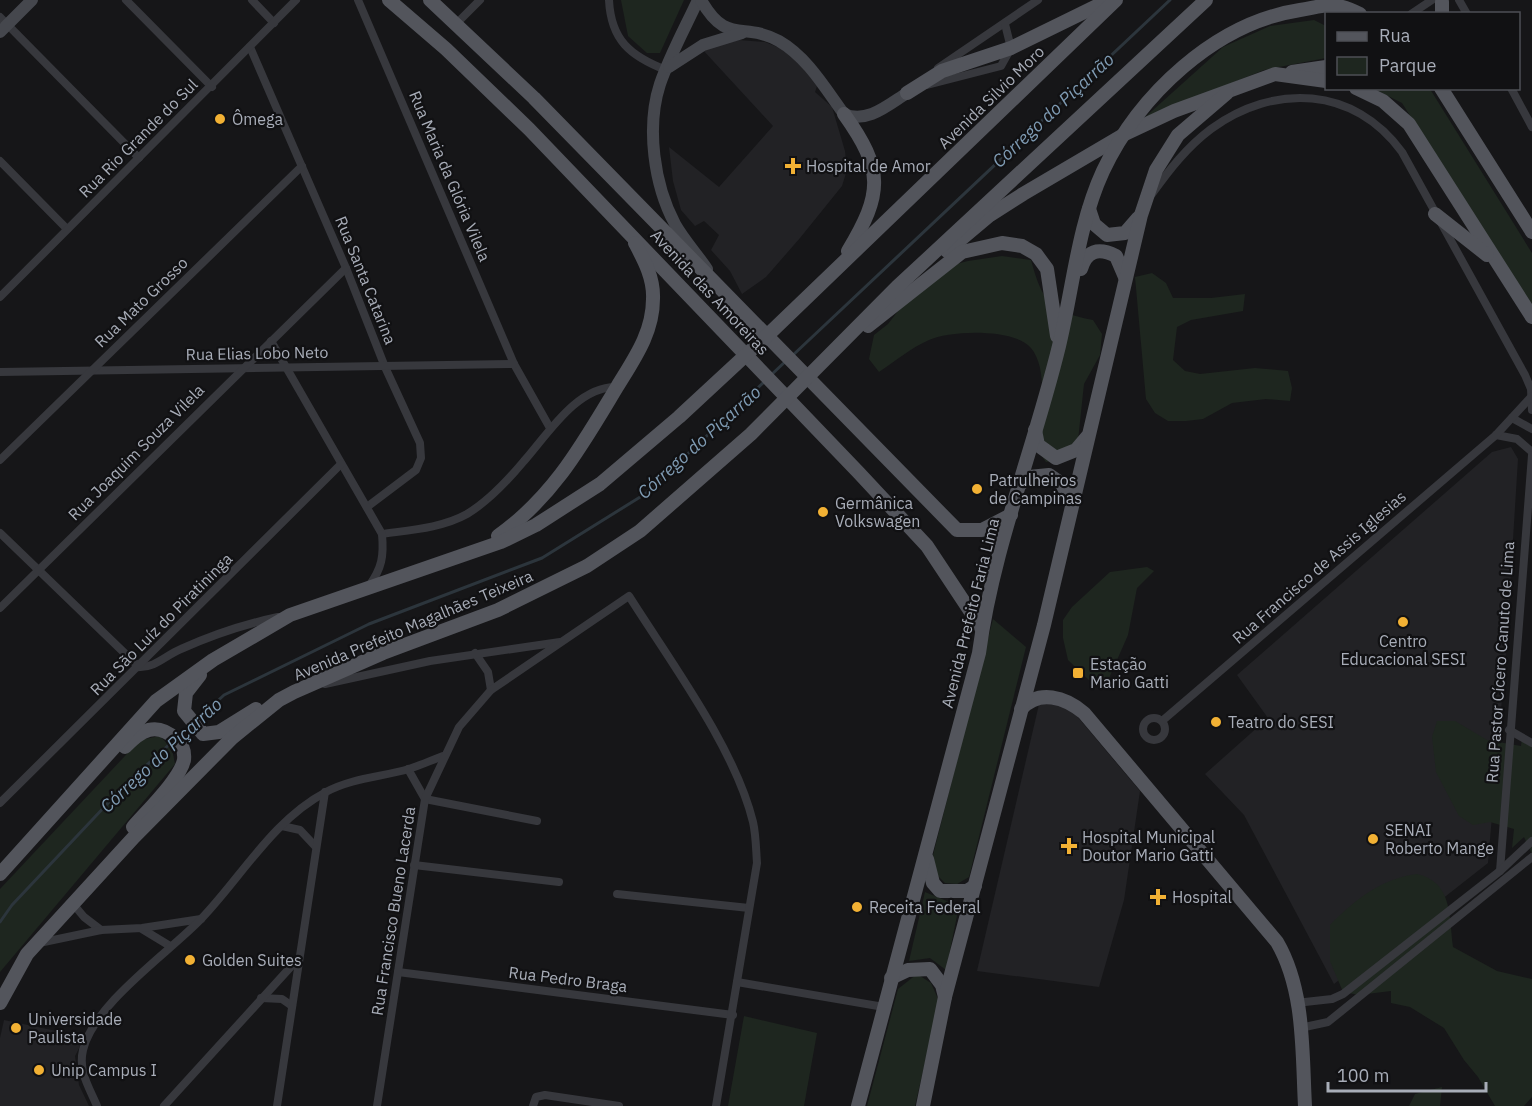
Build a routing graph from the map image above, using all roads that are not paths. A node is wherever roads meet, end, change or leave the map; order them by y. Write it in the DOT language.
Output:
graph roads {
  1 [pos="32,0"];
  2 [pos="126,0"];
  3 [pos="252,0"];
  4 [pos="296,0"];
  5 [pos="358,0"];
  6 [pos="389,0"];
  7 [pos="429,0"];
  8 [pos="480,0"];
  9 [pos="609,0"];
  10 [pos="699,0"];
  11 [pos="1038,0"];
  12 [pos="1109,0"];
  13 [pos="1116,0"];
  14 [pos="1206,0"];
  15 [pos="1338,4"];
  16 [pos="1440,4"];
  17 [pos="1356,12"];
  18 [pos="1417,12"];
  19 [pos="273,23"];
  20 [pos="2,24"];
  21 [pos="1005,24"];
  22 [pos="455,25"];
  23 [pos="743,33"];
  24 [pos="250,47"];
  25 [pos="1011,48"];
  26 [pos="1325,67"];
  27 [pos="666,70"];
  28 [pos="1275,74"];
  29 [pos="1325,81"];
  30 [pos="212,87"];
  31 [pos="1360,90"];
  32 [pos="1443,90"];
  33 [pos="1452,90"];
  34 [pos="1512,90"];
  35 [pos="907,93"];
  36 [pos="1227,93"];
  37 [pos="1458,112"];
  38 [pos="844,114"];
  39 [pos="1532,128"];
  40 [pos="1125,134"];
  41 [pos="139,158"];
  42 [pos="0,161"];
  43 [pos="302,166"];
  44 [pos="1089,207"];
  45 [pos="1143,209"];
  46 [pos="1435,214"];
  47 [pos="67,229"];
  48 [pos="628,230"];
  49 [pos="1532,231"];
  50 [pos="1496,262"];
  51 [pos="346,268"];
  52 [pos="837,268"];
  53 [pos="1125,277"];
  54 [pos="724,292"];
  55 [pos="0,297"];
  56 [pos="1067,309"];
  57 [pos="872,312"];
  58 [pos="1532,317"];
  59 [pos="271,341"];
  60 [pos="1059,348"];
  61 [pos="514,364"];
  62 [pos="819,366"];
  63 [pos="285,367"];
  64 [pos="385,367"];
  65 [pos="244,368"];
  66 [pos="92,370"];
  67 [pos="0,372"];
  68 [pos="617,387"];
  69 [pos="1531,397"];
  70 [pos="1532,410"];
  71 [pos="1512,418"];
  72 [pos="550,428"];
  73 [pos="1035,428"];
  74 [pos="1532,429"];
  75 [pos="1089,432"];
  76 [pos="1496,435"];
  77 [pos="1532,453"];
  78 [pos="0,460"];
  79 [pos="340,464"];
  80 [pos="1018,486"];
  81 [pos="1072,504"];
  82 [pos="367,507"];
  83 [pos="1011,515"];
  84 [pos="0,533"];
  85 [pos="382,534"];
  86 [pos="469,554"];
  87 [pos="38,571"];
  88 [pos="369,586"];
  89 [pos="0,608"];
  90 [pos="290,615"];
  91 [pos="982,629"];
  92 [pos="564,642"];
  93 [pos="475,653"];
  94 [pos="213,660"];
  95 [pos="139,668"];
  96 [pos="491,690"];
  97 [pos="294,692"];
  98 [pos="279,700"];
  99 [pos="1020,711"];
  100 [pos="1162,721"];
  101 [pos="1509,730"];
  102 [pos="1532,743"];
  103 [pos="443,756"];
  104 [pos="408,769"];
  105 [pos="80,785"];
  106 [pos="325,792"];
  107 [pos="425,799"];
  108 [pos="0,803"];
  109 [pos="537,821"];
  110 [pos="282,825"];
  111 [pos="1532,841"];
  112 [pos="315,846"];
  113 [pos="927,854"];
  114 [pos="1532,857"];
  115 [pos="414,865"];
  116 [pos="1500,871"];
  117 [pos="0,874"];
  118 [pos="100,875"];
  119 [pos="559,882"];
  120 [pos="975,886"];
  121 [pos="617,894"];
  122 [pos="74,905"];
  123 [pos="749,908"];
  124 [pos="201,919"];
  125 [pos="142,928"];
  126 [pos="101,930"];
  127 [pos="38,943"];
  128 [pos="170,946"];
  129 [pos="298,960"];
  130 [pos="398,972"];
  131 [pos="891,978"];
  132 [pos="737,982"];
  133 [pos="945,997"];
  134 [pos="261,998"];
  135 [pos="2,999"];
  136 [pos="1296,1003"];
  137 [pos="292,1006"];
  138 [pos="884,1006"];
  139 [pos="0,1012"];
  140 [pos="733,1015"];
  141 [pos="1300,1028"];
  142 [pos="97,1106"];
  143 [pos="164,1106"];
  144 [pos="277,1106"];
  145 [pos="378,1106"];
  146 [pos="534,1106"];
  147 [pos="619,1106"];
  148 [pos="716,1106"];
  149 [pos="858,1106"];
  150 [pos="923,1106"];
  151 [pos="1305,1106"];
  1 -- 20 [label="street"];
  2 -- 30 [label="street"];
  3 -- 19 [label="street"];
  4 -- 19 [label="street, Rua Rio Grande do Sul"];
  5 -- 61 [label="street, Rua Maria da Glória Vilela"];
  6 -- 48 [label="main road, Avenida das Amoreiras"];
  7 -- 22 [label="main road, Avenida das Amoreiras"];
  8 -- 22 [label="street"];
  9 -- 27 [label="street"];
  10 -- 23 [label="street"];
  10 -- 27 [label="street"];
  11 -- 21 [label="street"];
  12 -- 25 [label="main road"];
  13 -- 52 [label="main road, Avenida Silvio Moro"];
  14 -- 57 [label="main road, Avenida Prefeito Magalhães Teixeira"];
  15 -- 17 [label="main road, Avenida Prefeito Faria Lima"];
  15 -- 40 [label="main road, Avenida Prefeito Faria Lima"];
  16 -- 18 [label="street"];
  19 -- 24 [label="street, Rua Rio Grande do Sul"];
  20 -- 41 [label="street"];
  21 -- 25 [label="street"];
  21 -- 35 [label="street"];
  22 -- 54 [label="main road, Avenida das Amoreiras"];
  23 -- 27 [label="street"];
  23 -- 38 [label="street"];
  24 -- 30 [label="street, Rua Rio Grande do Sul"];
  24 -- 43 [label="street, Rua Santa Catarina"];
  25 -- 35 [label="main road"];
  26 -- 28 [label="main road"];
  27 -- 54 [label="street"];
  28 -- 29 [label="main road"];
  28 -- 36 [label="main road"];
  30 -- 41 [label="street, Rua Rio Grande do Sul"];
  31 -- 50 [label="main road"];
  32 -- 37 [label="main road"];
  33 -- 37 [label="main road"];
  34 -- 39 [label="street"];
  35 -- 38 [label="street"];
  36 -- 40 [label="main road"];
  36 -- 45 [label="main road"];
  37 -- 49 [label="main road"];
  38 -- 52 [label="main road"];
  40 -- 44 [label="main road, Avenida Prefeito Faria Lima"];
  40 -- 57 [label="main road, Avenida Prefeito Magalhães Teixeira"];
  41 -- 47 [label="street, Rua Rio Grande do Sul"];
  42 -- 47 [label="street"];
  43 -- 51 [label="street, Rua Santa Catarina"];
  43 -- 66 [label="street, Rua Mato Grosso"];
  44 -- 45 [label="main road"];
  44 -- 56 [label="main road, Avenida Prefeito Faria Lima"];
  45 -- 46 [label="street"];
  45 -- 53 [label="main road"];
  46 -- 50 [label="main road"];
  46 -- 69 [label="street"];
  47 -- 55 [label="street, Rua Rio Grande do Sul"];
  48 -- 68 [label="main road"];
  48 -- 91 [label="main road, Avenida das Amoreiras"];
  50 -- 58 [label="main road"];
  51 -- 59 [label="street, Rua Joaquim Souza Vilela"];
  51 -- 64 [label="street, Rua Santa Catarina"];
  52 -- 86 [label="main road"];
  53 -- 56 [label="main road"];
  53 -- 75 [label="main road"];
  54 -- 83 [label="main road, Avenida das Amoreiras"];
  56 -- 60 [label="main road, Avenida Prefeito Faria Lima"];
  57 -- 62 [label="main road, Avenida Prefeito Magalhães Teixeira"];
  59 -- 63 [label="street"];
  59 -- 65 [label="street, Rua Joaquim Souza Vilela"];
  60 -- 62 [label="main road"];
  60 -- 73 [label="main road, Avenida Prefeito Faria Lima"];
  61 -- 64 [label="street, Rua Elias Lobo Neto"];
  61 -- 72 [label="street, Rua Maria da Glória Vilela"];
  62 -- 97 [label="main road, Avenida Prefeito Magalhães Teixeira"];
  63 -- 64 [label="street, Rua Elias Lobo Neto"];
  63 -- 65 [label="street, Rua Elias Lobo Neto"];
  63 -- 79 [label="street"];
  64 -- 82 [label="street, Rua Santa Catarina"];
  65 -- 66 [label="street, Rua Elias Lobo Neto"];
  65 -- 87 [label="street, Rua Joaquim Souza Vilela"];
  66 -- 67 [label="street, Rua Elias Lobo Neto"];
  66 -- 78 [label="street, Rua Mato Grosso"];
  68 -- 72 [label="street"];
  68 -- 86 [label="main road"];
  69 -- 70 [label="street"];
  69 -- 71 [label="street"];
  71 -- 74 [label="street"];
  71 -- 76 [label="street"];
  72 -- 85 [label="street"];
  73 -- 75 [label="main road"];
  73 -- 80 [label="main road, Avenida Prefeito Faria Lima"];
  75 -- 81 [label="main road"];
  76 -- 77 [label="street, Rua Pastor Cícero Canuto de Lima"];
  76 -- 100 [label="street, Rua Francisco de Assis Iglesias"];
  77 -- 101 [label="street, Rua Pastor Cícero Canuto de Lima"];
  79 -- 82 [label="street"];
  79 -- 95 [label="street, Rua São Luíz do Piratininga"];
  80 -- 81 [label="main road"];
  80 -- 83 [label="main road, Avenida Prefeito Faria Lima"];
  81 -- 99 [label="main road"];
  82 -- 85 [label="street"];
  83 -- 91 [label="main road, Avenida Prefeito Faria Lima"];
  84 -- 87 [label="street"];
  85 -- 88 [label="street"];
  86 -- 88 [label="main road"];
  87 -- 89 [label="street, Rua Joaquim Souza Vilela"];
  87 -- 95 [label="street"];
  88 -- 90 [label="main road"];
  90 -- 94 [label="main road"];
  90 -- 95 [label="street"];
  91 -- 113 [label="main road, Avenida Prefeito Faria Lima"];
  92 -- 93 [label="street"];
  92 -- 96 [label="street, Rua Francisco Bueno Lacerda"];
  92 -- 123 [label="street, Rua Francisco Bueno Lacerda"];
  93 -- 96 [label="street"];
  93 -- 97 [label="street"];
  94 -- 98 [label="main road"];
  94 -- 105 [label="main road"];
  95 -- 108 [label="street, Rua São Luíz do Piratininga"];
  96 -- 103 [label="street, Rua Francisco Bueno Lacerda"];
  97 -- 98 [label="main road, Avenida Prefeito Magalhães Teixeira"];
  98 -- 118 [label="main road, Avenida Prefeito Magalhães Teixeira"];
  99 -- 120 [label="main road"];
  99 -- 136 [label="main road"];
  101 -- 102 [label="street"];
  101 -- 116 [label="street, Rua Pastor Cícero Canuto de Lima"];
  103 -- 104 [label="street"];
  103 -- 107 [label="street, Rua Francisco Bueno Lacerda"];
  104 -- 106 [label="street"];
  104 -- 107 [label="street"];
  105 -- 117 [label="main road"];
  105 -- 118 [label="main road"];
  106 -- 110 [label="street"];
  106 -- 112 [label="street"];
  107 -- 109 [label="street"];
  107 -- 115 [label="street, Rua Francisco Bueno Lacerda"];
  110 -- 112 [label="street"];
  110 -- 124 [label="street"];
  111 -- 116 [label="street"];
  112 -- 129 [label="street"];
  113 -- 120 [label="main road"];
  113 -- 131 [label="main road, Avenida Prefeito Faria Lima"];
  114 -- 141 [label="street"];
  115 -- 119 [label="street"];
  115 -- 130 [label="street, Rua Francisco Bueno Lacerda"];
  116 -- 136 [label="street"];
  118 -- 122 [label="main road, Avenida Prefeito Magalhães Teixeira"];
  120 -- 133 [label="main road"];
  121 -- 123 [label="street"];
  122 -- 126 [label="street"];
  122 -- 127 [label="main road, Avenida Prefeito Magalhães Teixeira"];
  123 -- 132 [label="street"];
  124 -- 125 [label="street"];
  124 -- 128 [label="street"];
  125 -- 126 [label="street"];
  125 -- 128 [label="street"];
  126 -- 127 [label="street"];
  127 -- 135 [label="main road, Avenida Prefeito Magalhães Teixeira"];
  128 -- 142 [label="street"];
  129 -- 134 [label="street"];
  129 -- 137 [label="street"];
  130 -- 140 [label="street, Rua Pedro Braga"];
  130 -- 145 [label="street, Rua Francisco Bueno Lacerda"];
  131 -- 133 [label="main road"];
  131 -- 138 [label="main road, Avenida Prefeito Faria Lima"];
  132 -- 138 [label="street"];
  132 -- 140 [label="street"];
  133 -- 150 [label="main road"];
  134 -- 137 [label="street"];
  134 -- 143 [label="street"];
  135 -- 139 [label="street"];
  136 -- 141 [label="main road"];
  137 -- 144 [label="street"];
  138 -- 149 [label="main road, Avenida Prefeito Faria Lima"];
  140 -- 148 [label="street"];
  141 -- 151 [label="main road"];
  146 -- 147 [label="street"];
}
